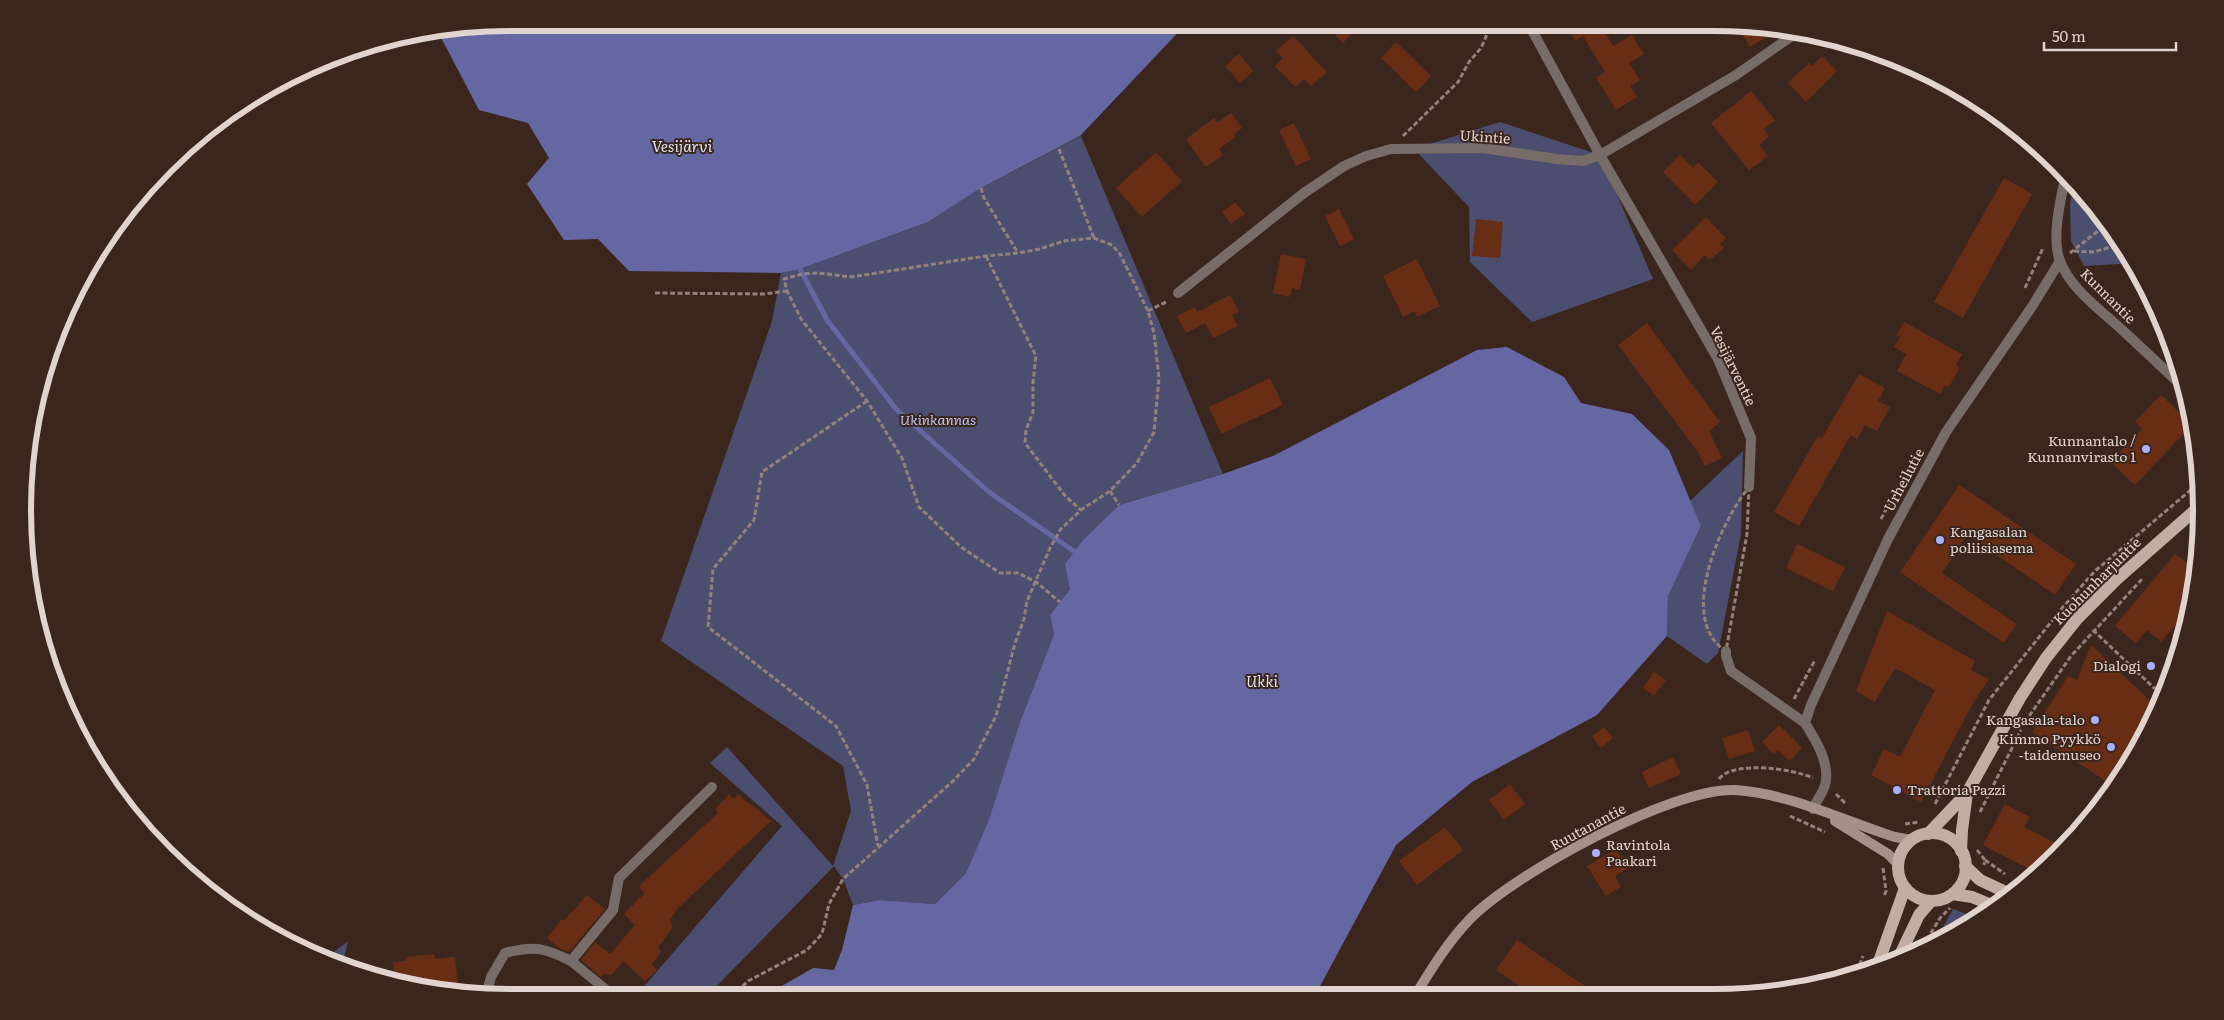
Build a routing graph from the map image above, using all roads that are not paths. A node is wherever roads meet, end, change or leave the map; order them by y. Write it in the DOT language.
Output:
graph roads {
  1 [pos="1533,31"];
  2 [pos="1789,37"];
  3 [pos="1600,155"];
  4 [pos="2064,183"];
  5 [pos="2060,261"];
  6 [pos="1178,293"];
  7 [pos="2174,378"];
  8 [pos="1749,487"];
  9 [pos="2193,513"];
  10 [pos="1726,650"];
  11 [pos="1805,723"];
  12 [pos="712,786"];
  13 [pos="1967,793"];
  14 [pos="1817,810"];
  15 [pos="1928,834"];
  16 [pos="1912,840"];
  17 [pos="1961,851"];
  18 [pos="1898,864"];
  19 [pos="1965,866"];
  20 [pos="1905,888"];
  21 [pos="2004,891"];
  22 [pos="1953,894"];
  23 [pos="1931,901"];
  24 [pos="1987,903"];
  25 [pos="1903,949"];
  26 [pos="1880,958"];
  27 [pos="571,961"];
  28 [pos="488,988"];
  29 [pos="605,989"];
  30 [pos="1419,989"];
  1 -- 3 [label="street, Vesijärventie"];
  2 -- 3 [label="street, Ukintie"];
  3 -- 6 [label="street, Ukintie"];
  3 -- 8 [label="street, Vesijärventie"];
  4 -- 5 [label="street"];
  5 -- 7 [label="street, Kunnantie"];
  5 -- 11 [label="street, Urheilutie"];
  9 -- 13 [label="main road, Kuohunharjuntie"];
  10 -- 11 [label="street"];
  11 -- 14 [label="street"];
  12 -- 27 [label="street"];
  13 -- 15 [label="main road, Kuohunharjuntie"];
  13 -- 17 [label="main road, Kuohunharjuntie"];
  14 -- 16 [label="main road"];
  14 -- 18 [label="main road"];
  14 -- 30 [label="main road, Ruutanantie"];
  15 -- 16 [label="main road"];
  15 -- 17 [label="main road"];
  16 -- 18 [label="main road"];
  17 -- 19 [label="main road"];
  18 -- 20 [label="main road"];
  19 -- 21 [label="main road"];
  19 -- 22 [label="main road"];
  20 -- 23 [label="main road"];
  20 -- 26 [label="main road"];
  22 -- 23 [label="main road"];
  22 -- 24 [label="main road"];
  23 -- 25 [label="main road"];
  27 -- 28 [label="street"];
  27 -- 29 [label="street"];
}
